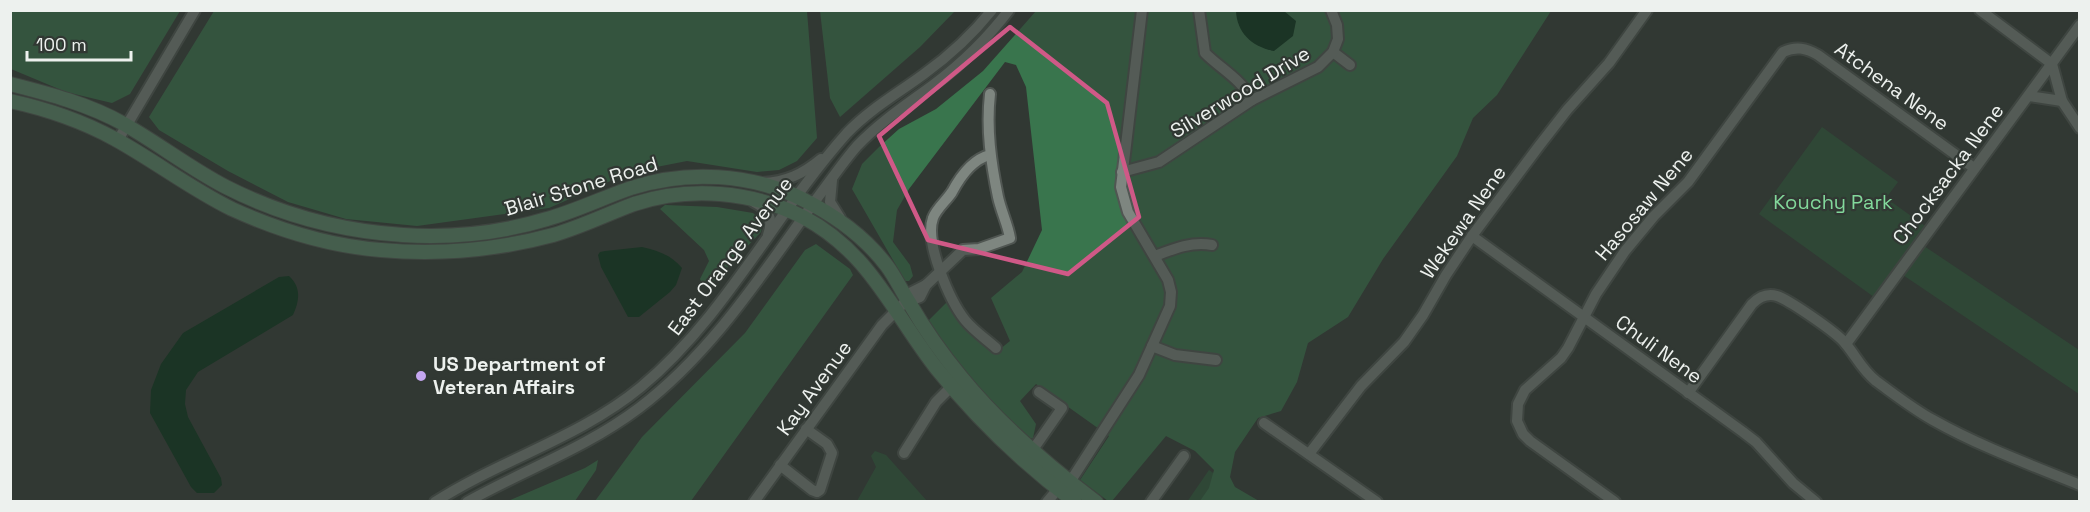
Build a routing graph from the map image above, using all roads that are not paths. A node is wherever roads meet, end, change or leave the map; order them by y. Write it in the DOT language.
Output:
graph roads {
  1 [pos="195,10"];
  2 [pos="992,10"];
  3 [pos="1009,10"];
  4 [pos="1142,10"];
  5 [pos="1199,10"];
  6 [pos="1331,10"];
  7 [pos="1647,10"];
  8 [pos="1980,10"];
  9 [pos="2079,25"];
  10 [pos="1333,52"];
  11 [pos="1783,52"];
  12 [pos="2052,64"];
  13 [pos="1350,65"];
  14 [pos="10,84"];
  15 [pos="990,94"];
  16 [pos="2029,96"];
  17 [pos="1252,100"];
  18 [pos="10,101"];
  19 [pos="2062,101"];
  20 [pos="127,126"];
  21 [pos="2079,128"];
  22 [pos="118,140"];
  23 [pos="839,142"];
  24 [pos="990,155"];
  25 [pos="1974,168"];
  26 [pos="1122,172"];
  27 [pos="834,176"];
  28 [pos="757,183"];
  29 [pos="798,197"];
  30 [pos="745,198"];
  31 [pos="813,204"];
  32 [pos="788,211"];
  33 [pos="803,218"];
  34 [pos="848,227"];
  35 [pos="468,234"];
  36 [pos="1472,236"];
  37 [pos="766,240"];
  38 [pos="1212,245"];
  39 [pos="470,250"];
  40 [pos="1155,256"];
  41 [pos="940,270"];
  42 [pos="902,305"];
  43 [pos="1583,317"];
  44 [pos="1846,344"];
  45 [pos="1152,346"];
  46 [pos="996,348"];
  47 [pos="1216,360"];
  48 [pos="956,382"];
  49 [pos="1039,392"];
  50 [pos="1688,393"];
  51 [pos="1264,423"];
  52 [pos="806,429"];
  53 [pos="1032,451"];
  54 [pos="904,453"];
  55 [pos="1309,454"];
  56 [pos="1184,456"];
  57 [pos="780,465"];
  58 [pos="1064,485"];
  59 [pos="2079,485"];
  60 [pos="461,486"];
  61 [pos="435,501"];
  62 [pos="468,501"];
  63 [pos="754,501"];
  64 [pos="1047,501"];
  65 [pos="1075,501"];
  66 [pos="1096,501"];
  67 [pos="1152,501"];
  68 [pos="1377,501"];
  69 [pos="1616,501"];
  70 [pos="1816,501"];
  1 -- 20 [label="street"];
  2 -- 23 [label="street, East Orange Avenue"];
  3 -- 27 [label="street, East Orange Avenue"];
  4 -- 26 [label="street"];
  5 -- 17 [label="street"];
  6 -- 10 [label="street, Silverwood Drive"];
  7 -- 36 [label="street, Wekewa Nene"];
  8 -- 12 [label="street"];
  9 -- 12 [label="street, Chocksacka Nene"];
  10 -- 13 [label="street"];
  10 -- 17 [label="street, Silverwood Drive"];
  11 -- 25 [label="street, Atchena Nene"];
  11 -- 43 [label="street, Hasosaw Nene"];
  12 -- 16 [label="street, Chocksacka Nene"];
  12 -- 19 [label="street"];
  14 -- 20 [label="main road, Blair Stone Road"];
  15 -- 24 [label="street"];
  16 -- 19 [label="street"];
  16 -- 25 [label="street, Chocksacka Nene"];
  17 -- 26 [label="street, Silverwood Drive"];
  18 -- 22 [label="main road, Blair Stone Road"];
  19 -- 21 [label="street"];
  20 -- 22 [label="street"];
  20 -- 35 [label="main road, Blair Stone Road"];
  22 -- 39 [label="main road, Blair Stone Road"];
  23 -- 28 [label="street"];
  23 -- 29 [label="street, East Orange Avenue"];
  24 -- 41 [label="street"];
  24 -- 41 [label="street, Kay Avenue"];
  25 -- 44 [label="street, Chocksacka Nene"];
  26 -- 40 [label="street"];
  27 -- 31 [label="street, East Orange Avenue"];
  27 -- 34 [label="street"];
  28 -- 29 [label="main road, Blair Stone Road"];
  28 -- 35 [label="main road, Blair Stone Road"];
  29 -- 31 [label="main road, Blair Stone Road"];
  29 -- 32 [label="street, East Orange Avenue"];
  30 -- 32 [label="main road, Blair Stone Road"];
  30 -- 37 [label="street"];
  30 -- 39 [label="main road, Blair Stone Road"];
  31 -- 33 [label="street, East Orange Avenue"];
  31 -- 34 [label="main road, Blair Stone Road"];
  32 -- 33 [label="main road, Blair Stone Road"];
  32 -- 37 [label="street, East Orange Avenue"];
  33 -- 42 [label="main road, Blair Stone Road"];
  33 -- 62 [label="street, East Orange Avenue"];
  34 -- 42 [label="main road, Blair Stone Road"];
  35 -- 39 [label="main road"];
  36 -- 43 [label="street, Chuli Nene"];
  36 -- 55 [label="street, Wekewa Nene"];
  37 -- 60 [label="street, East Orange Avenue"];
  38 -- 40 [label="street"];
  40 -- 45 [label="street"];
  41 -- 42 [label="street, Kay Avenue"];
  41 -- 46 [label="street"];
  42 -- 48 [label="main road, Blair Stone Road"];
  42 -- 52 [label="street, Kay Avenue"];
  43 -- 50 [label="street, Chuli Nene"];
  43 -- 69 [label="street, Hasosaw Nene"];
  44 -- 50 [label="street"];
  44 -- 59 [label="street"];
  45 -- 47 [label="street"];
  45 -- 58 [label="street"];
  48 -- 53 [label="main road, Blair Stone Road"];
  48 -- 54 [label="street"];
  48 -- 58 [label="main road, Blair Stone Road"];
  49 -- 53 [label="street"];
  50 -- 70 [label="street, Chuli Nene"];
  51 -- 55 [label="street"];
  52 -- 57 [label="street, Kay Avenue"];
  52 -- 57 [label="street"];
  53 -- 58 [label="main road, Blair Stone Road"];
  55 -- 68 [label="street"];
  56 -- 67 [label="street"];
  57 -- 63 [label="street, Kay Avenue"];
  58 -- 64 [label="street"];
  58 -- 65 [label="main road, Blair Stone Road"];
  58 -- 66 [label="main road, Blair Stone Road"];
  60 -- 61 [label="street, East Orange Avenue"];
  60 -- 62 [label="street"];
}
